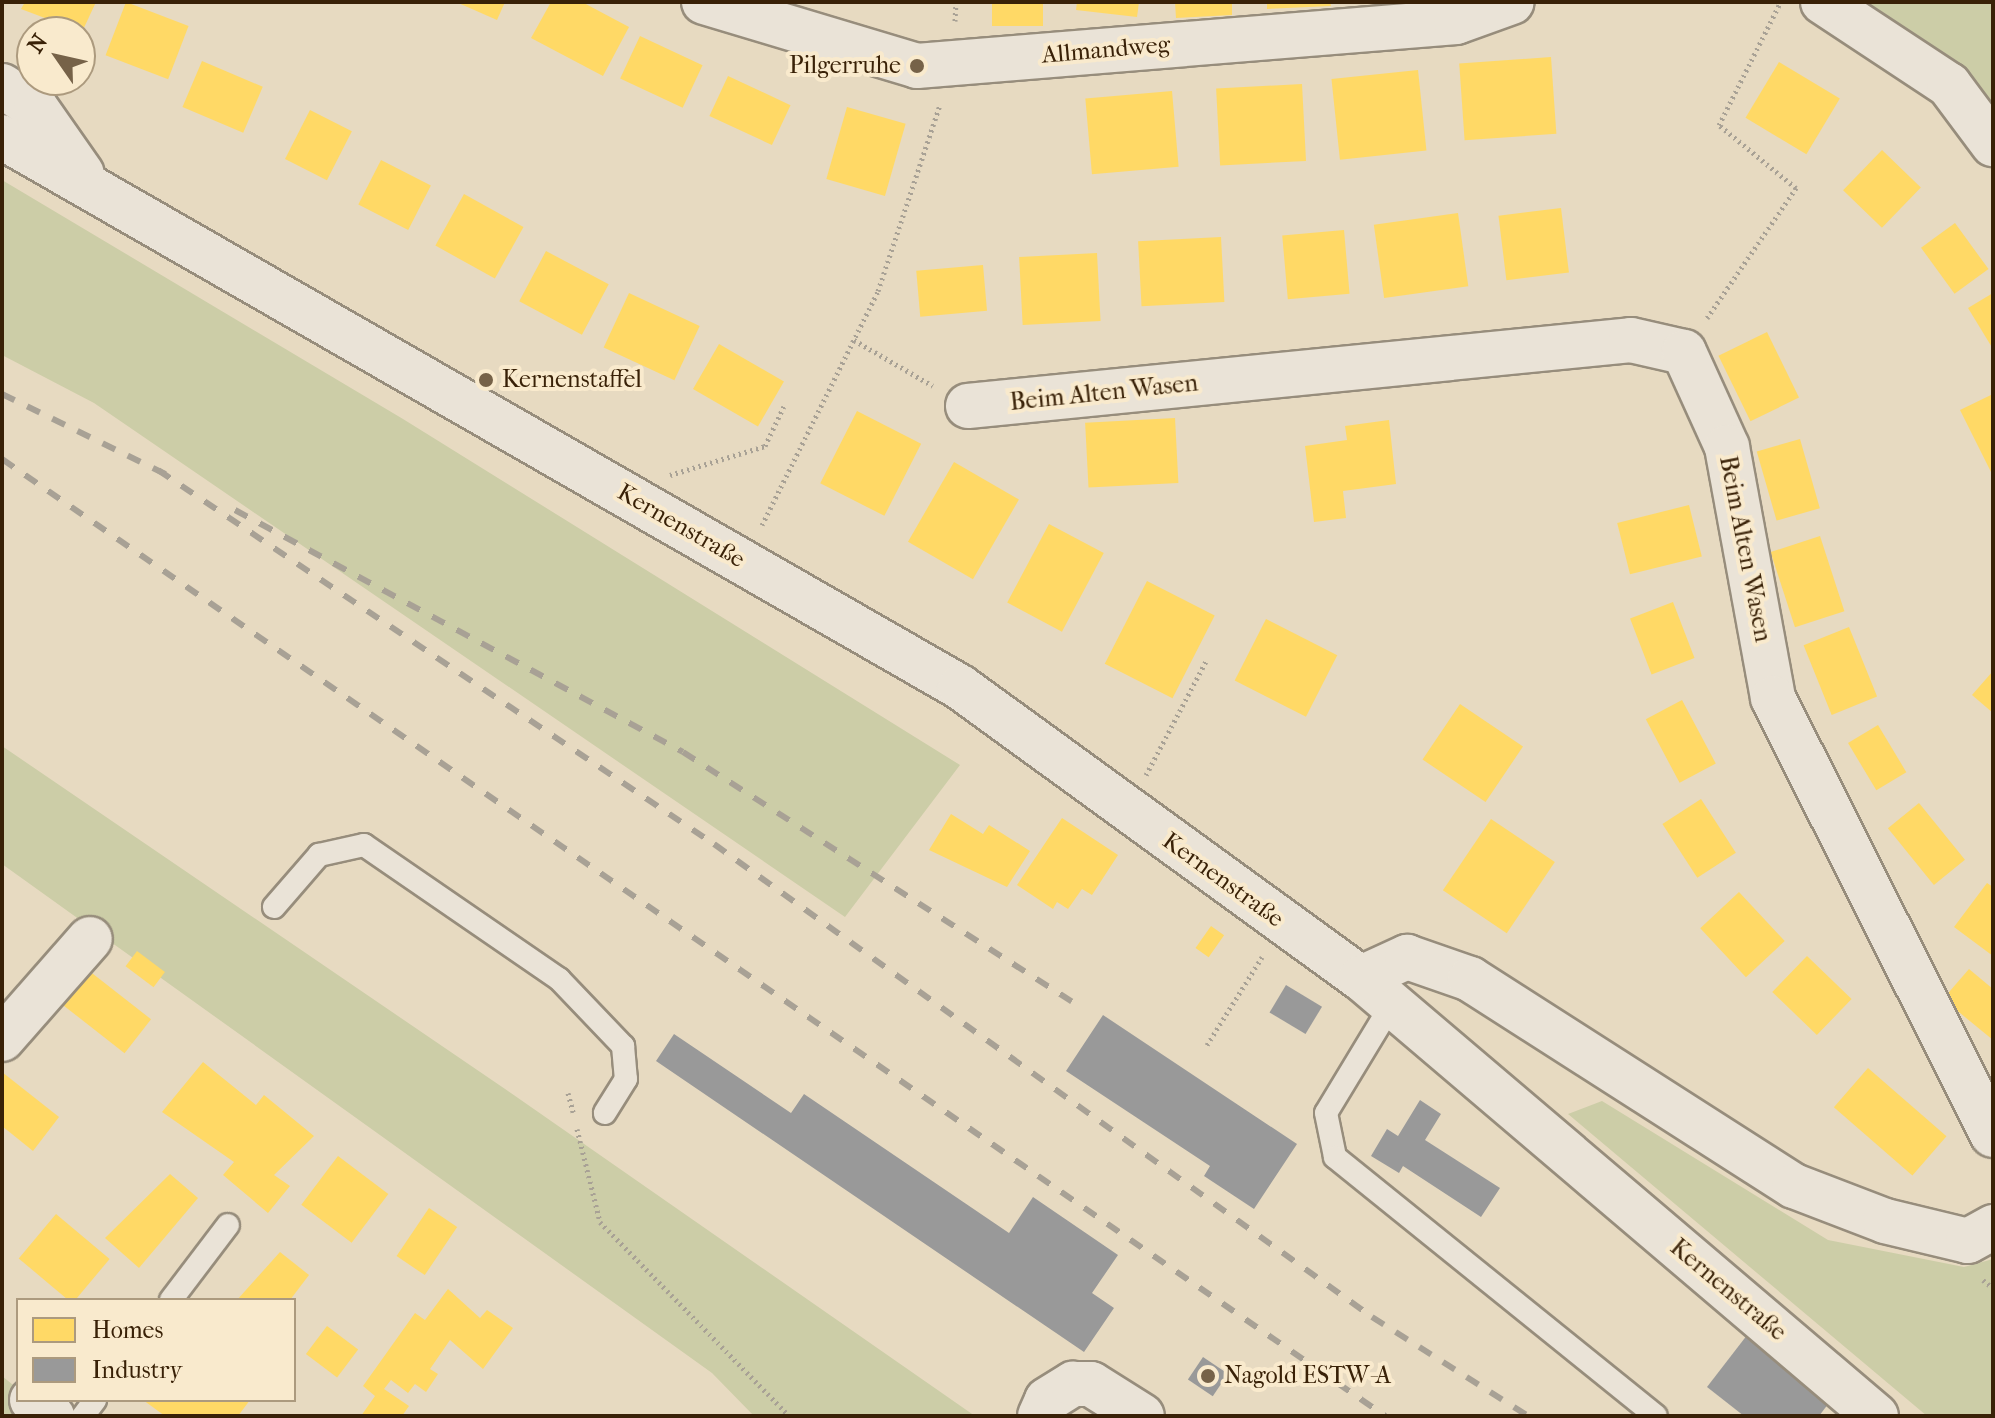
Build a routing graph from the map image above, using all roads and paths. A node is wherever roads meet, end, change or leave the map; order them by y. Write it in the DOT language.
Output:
graph roads {
  1 [pos="704,2"];
  2 [pos="1512,2"];
  3 [pos="1781,2"];
  4 [pos="1823,2"];
  5 [pos="954,62"];
  6 [pos="2,86"];
  7 [pos="2,137"];
  8 [pos="1993,144"];
  9 [pos="85,179"];
  10 [pos="854,340"];
  11 [pos="1684,352"];
  12 [pos="784,406"];
  13 [pos="968,406"];
  14 [pos="639,502"];
  15 [pos="743,562"];
  16 [pos="1206,661"];
  17 [pos="1127,811"];
  18 [pos="274,907"];
  19 [pos="90,939"];
  20 [pos="1265,950"];
  21 [pos="1376,991"];
  22 [pos="2,1039"];
  23 [pos="1207,1045"];
  24 [pos="568,1093"];
  25 [pos="605,1113"];
  26 [pos="1993,1135"];
  27 [pos="228,1225"];
  28 [pos="1993,1227"];
  29 [pos="173,1298"];
  30 [pos="34,1402"];
  31 [pos="1044,1408"];
  32 [pos="52,1416"];
  33 [pos="789,1416"];
  34 [pos="1142,1416"];
  35 [pos="1656,1416"];
  36 [pos="1876,1416"];
  1 -- 5 [label="street, Allmandweg"];
  2 -- 5 [label="street, Allmandweg"];
  3 -- 11 [label="path"];
  4 -- 8 [label="street"];
  5 -- 10 [label="path"];
  6 -- 9 [label="street, Kernenstraße"];
  7 -- 9 [label="street"];
  9 -- 14 [label="street, Kernenstraße"];
  10 -- 13 [label="path"];
  10 -- 15 [label="path"];
  11 -- 13 [label="street, Beim Alten Wasen"];
  11 -- 26 [label="street, Beim Alten Wasen"];
  12 -- 14 [label="path"];
  14 -- 15 [label="street, Kernenstraße"];
  15 -- 17 [label="street, Kernenstraße"];
  16 -- 17 [label="path"];
  17 -- 21 [label="street, Kernenstraße"];
  18 -- 25 [label="lane"];
  19 -- 22 [label="street"];
  20 -- 23 [label="path"];
  21 -- 28 [label="street"];
  21 -- 35 [label="lane"];
  21 -- 36 [label="street, Kernenstraße"];
  24 -- 33 [label="path"];
  27 -- 29 [label="lane"];
  30 -- 32 [label="street"];
  31 -- 34 [label="street"];
}
